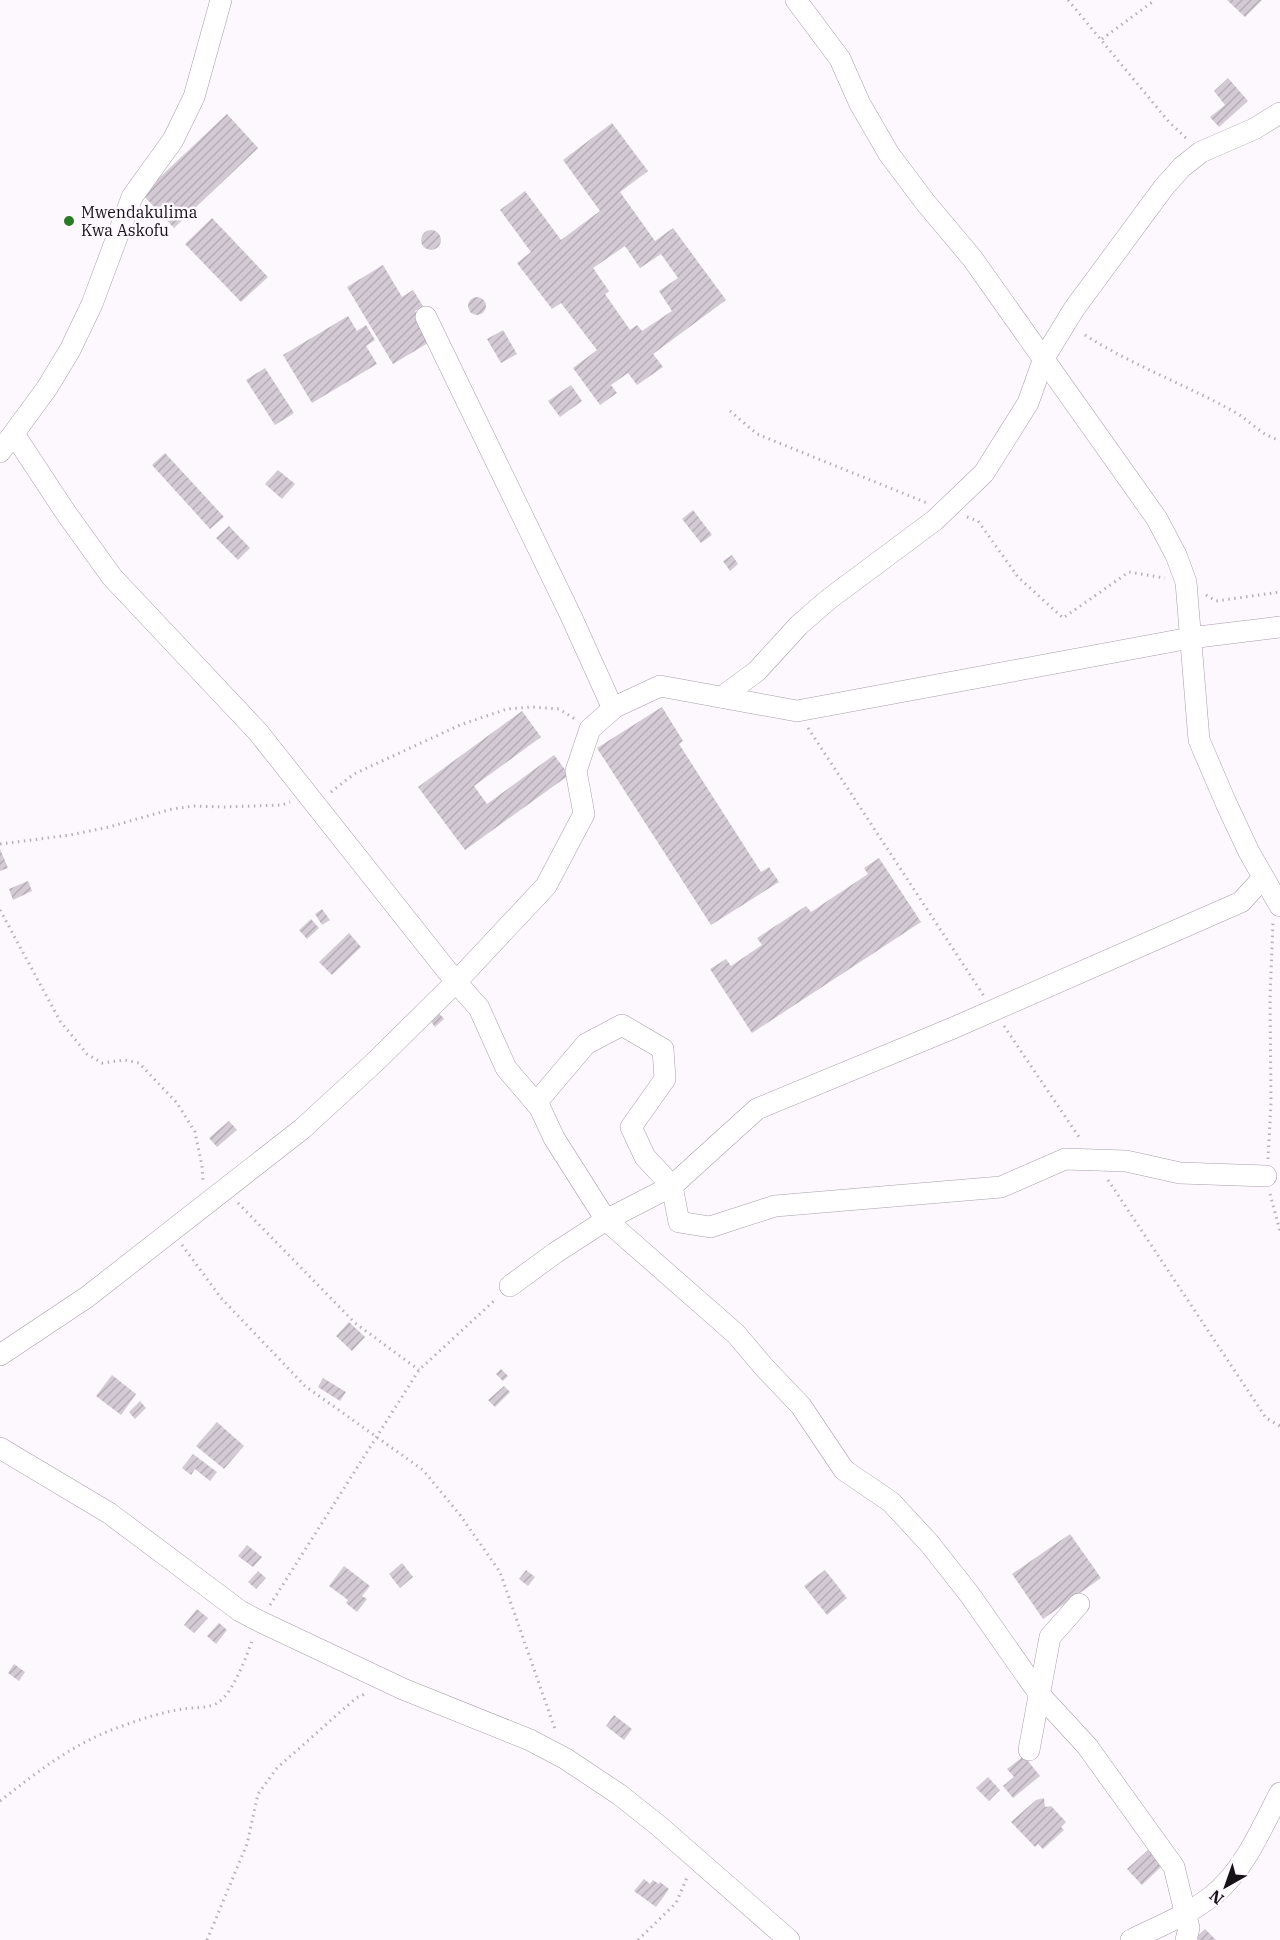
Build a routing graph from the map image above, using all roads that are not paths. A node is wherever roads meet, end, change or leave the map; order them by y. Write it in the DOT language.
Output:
graph roads {
  1 [pos="221,0"];
  2 [pos="796,0"];
  3 [pos="1280,113"];
  4 [pos="426,317"];
  5 [pos="1044,358"];
  6 [pos="14,434"];
  7 [pos="0,452"];
  8 [pos="1280,627"];
  9 [pos="1190,638"];
  10 [pos="722,697"];
  11 [pos="615,707"];
  12 [pos="1263,878"];
  13 [pos="1276,914"];
  14 [pos="456,982"];
  15 [pos="536,1103"];
  16 [pos="1266,1176"];
  17 [pos="672,1186"];
  18 [pos="606,1220"];
  19 [pos="510,1286"];
  20 [pos="0,1355"];
  21 [pos="0,1448"];
  22 [pos="1079,1604"];
  23 [pos="1040,1695"];
  24 [pos="1029,1750"];
  25 [pos="1280,1793"];
  26 [pos="1185,1912"];
  27 [pos="789,1940"];
  28 [pos="1131,1940"];
  29 [pos="1186,1940"];
  1 -- 6 [label="street"];
  2 -- 5 [label="street"];
  3 -- 5 [label="street"];
  4 -- 11 [label="street"];
  5 -- 9 [label="street"];
  5 -- 10 [label="street"];
  6 -- 7 [label="street"];
  6 -- 14 [label="street"];
  8 -- 9 [label="street"];
  9 -- 10 [label="street"];
  9 -- 12 [label="street"];
  10 -- 11 [label="street"];
  11 -- 14 [label="street"];
  12 -- 13 [label="street"];
  12 -- 17 [label="street"];
  14 -- 15 [label="street"];
  14 -- 20 [label="street"];
  15 -- 17 [label="street"];
  15 -- 18 [label="street"];
  16 -- 17 [label="street"];
  17 -- 18 [label="street"];
  18 -- 19 [label="street"];
  18 -- 23 [label="street"];
  21 -- 27 [label="street"];
  22 -- 23 [label="street"];
  23 -- 24 [label="street"];
  23 -- 26 [label="street"];
  25 -- 26 [label="street"];
  26 -- 28 [label="street"];
  26 -- 29 [label="street"];
}
